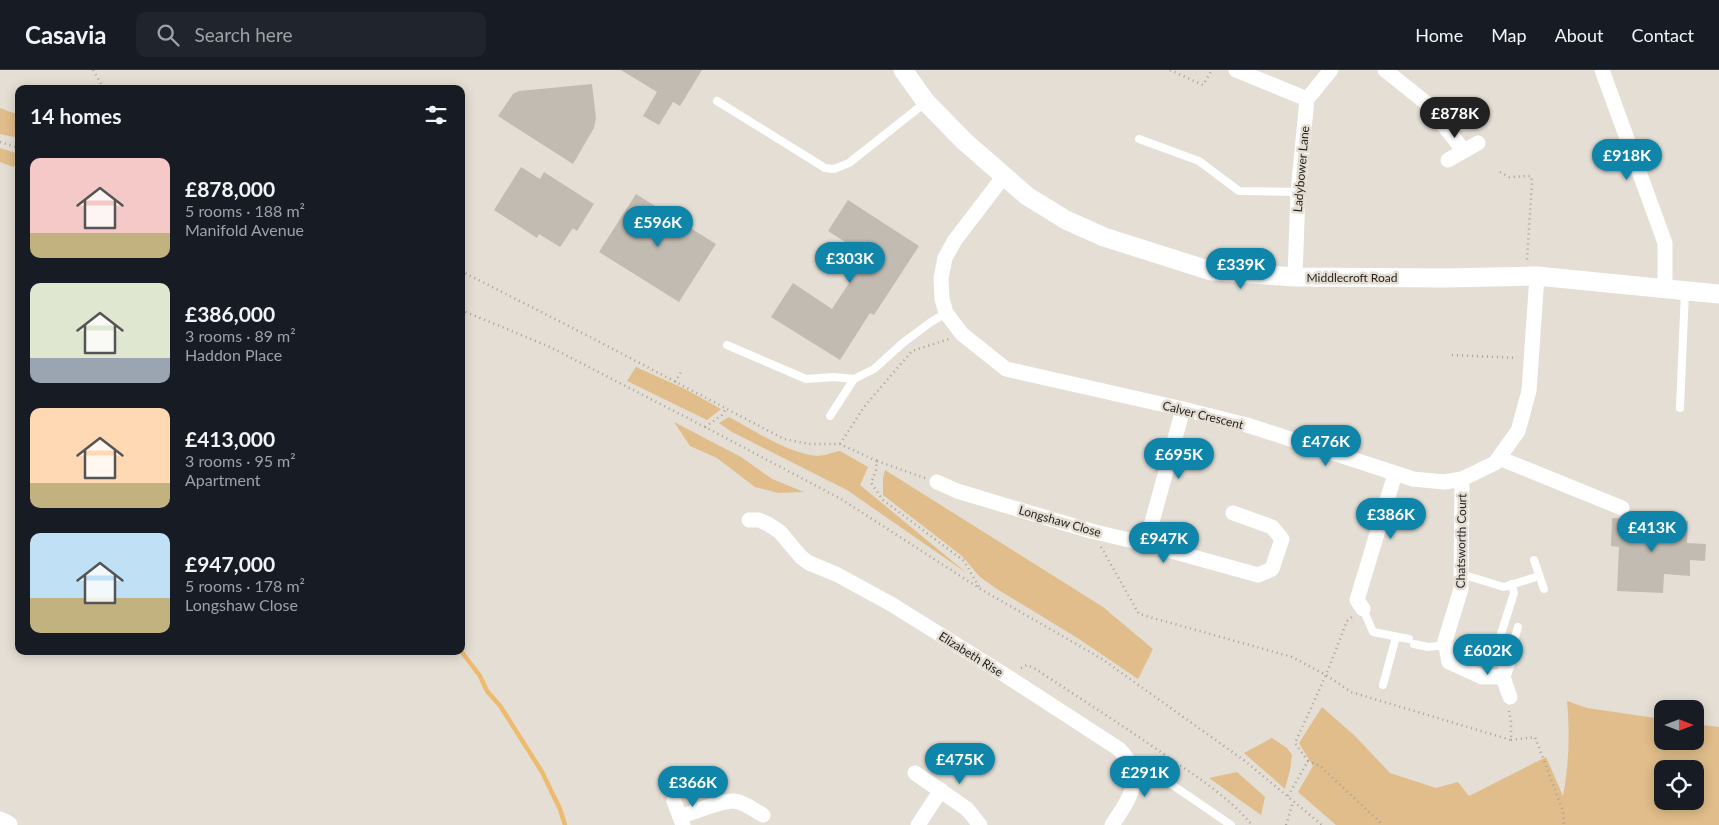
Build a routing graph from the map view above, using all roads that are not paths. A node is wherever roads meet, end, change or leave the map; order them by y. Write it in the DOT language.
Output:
graph roads {
  1 [pos="903,70"];
  2 [pos="1236,70"];
  3 [pos="1331,70"];
  4 [pos="1385,70"];
  5 [pos="1602,70"];
  6 [pos="1307,99"];
  7 [pos="717,101"];
  8 [pos="926,102"];
  9 [pos="1139,138"];
  10 [pos="1478,142"];
  11 [pos="1464,151"];
  12 [pos="1448,160"];
  13 [pos="1004,176"];
  14 [pos="1298,192"];
  15 [pos="1531,276"];
  16 [pos="1295,277"];
  17 [pos="1665,289"];
  18 [pos="1685,291"];
  19 [pos="1719,294"];
  20 [pos="946,313"];
  21 [pos="727,345"];
  22 [pos="854,379"];
  23 [pos="1680,408"];
  24 [pos="1183,409"];
  25 [pos="830,416"];
  26 [pos="1499,458"];
  27 [pos="1395,474"];
  28 [pos="1462,480"];
  29 [pos="937,482"];
  30 [pos="1622,508"];
  31 [pos="1233,513"];
  32 [pos="749,520"];
  33 [pos="1146,544"];
  34 [pos="1534,560"];
  35 [pos="1461,574"];
  36 [pos="1539,576"];
  37 [pos="1512,584"];
  38 [pos="1544,588"];
  39 [pos="1363,609"];
  40 [pos="1518,627"];
  41 [pos="1396,637"];
  42 [pos="1500,637"];
  43 [pos="1446,645"];
  44 [pos="1510,655"];
  45 [pos="1503,677"];
  46 [pos="1383,685"];
  47 [pos="1510,697"];
  48 [pos="914,773"];
  49 [pos="1133,779"];
  50 [pos="941,790"];
  51 [pos="674,801"];
  52 [pos="762,815"];
  53 [pos="0,821"];
  54 [pos="682,821"];
  55 [pos="8,825"];
  56 [pos="918,825"];
  57 [pos="980,825"];
  58 [pos="1112,825"];
  59 [pos="1230,825"];
  1 -- 8 [label="street, Middlecroft Road"];
  2 -- 6 [label="street"];
  3 -- 6 [label="street"];
  4 -- 11 [label="street"];
  5 -- 17 [label="street"];
  6 -- 14 [label="street, Ladybower Lane"];
  7 -- 8 [label="lane"];
  8 -- 13 [label="street, Middlecroft Road"];
  9 -- 14 [label="lane"];
  10 -- 11 [label="street"];
  11 -- 12 [label="street"];
  13 -- 16 [label="street, Middlecroft Road"];
  13 -- 20 [label="street, Calver Crescent"];
  14 -- 16 [label="street, Ladybower Lane"];
  15 -- 16 [label="street, Middlecroft Road"];
  15 -- 17 [label="street, Middlecroft Road"];
  15 -- 26 [label="street, Calver Crescent"];
  17 -- 18 [label="street, Middlecroft Road"];
  18 -- 19 [label="street, Middlecroft Road"];
  18 -- 23 [label="lane"];
  20 -- 22 [label="lane"];
  20 -- 24 [label="street, Calver Crescent"];
  21 -- 22 [label="lane"];
  22 -- 25 [label="lane"];
  24 -- 27 [label="street, Calver Crescent"];
  24 -- 33 [label="street"];
  26 -- 28 [label="street, Calver Crescent"];
  26 -- 30 [label="street"];
  27 -- 28 [label="street, Calver Crescent"];
  27 -- 39 [label="street"];
  28 -- 35 [label="street, Chatsworth Court"];
  29 -- 33 [label="street, Longshaw Close"];
  31 -- 33 [label="street, Longshaw Close"];
  32 -- 49 [label="street, Elizabeth Rise"];
  34 -- 36 [label="lane"];
  35 -- 37 [label="lane"];
  35 -- 43 [label="street, Chatsworth Court"];
  36 -- 37 [label="lane"];
  36 -- 38 [label="lane"];
  37 -- 42 [label="lane"];
  39 -- 41 [label="lane"];
  40 -- 44 [label="lane"];
  41 -- 43 [label="lane"];
  41 -- 46 [label="lane"];
  43 -- 45 [label="street"];
  44 -- 45 [label="street"];
  45 -- 47 [label="street"];
  48 -- 50 [label="street"];
  49 -- 58 [label="street"];
  49 -- 59 [label="lane"];
  50 -- 56 [label="street"];
  50 -- 57 [label="street"];
  51 -- 54 [label="street"];
  52 -- 54 [label="street"];
  53 -- 55 [label="street"];
}
